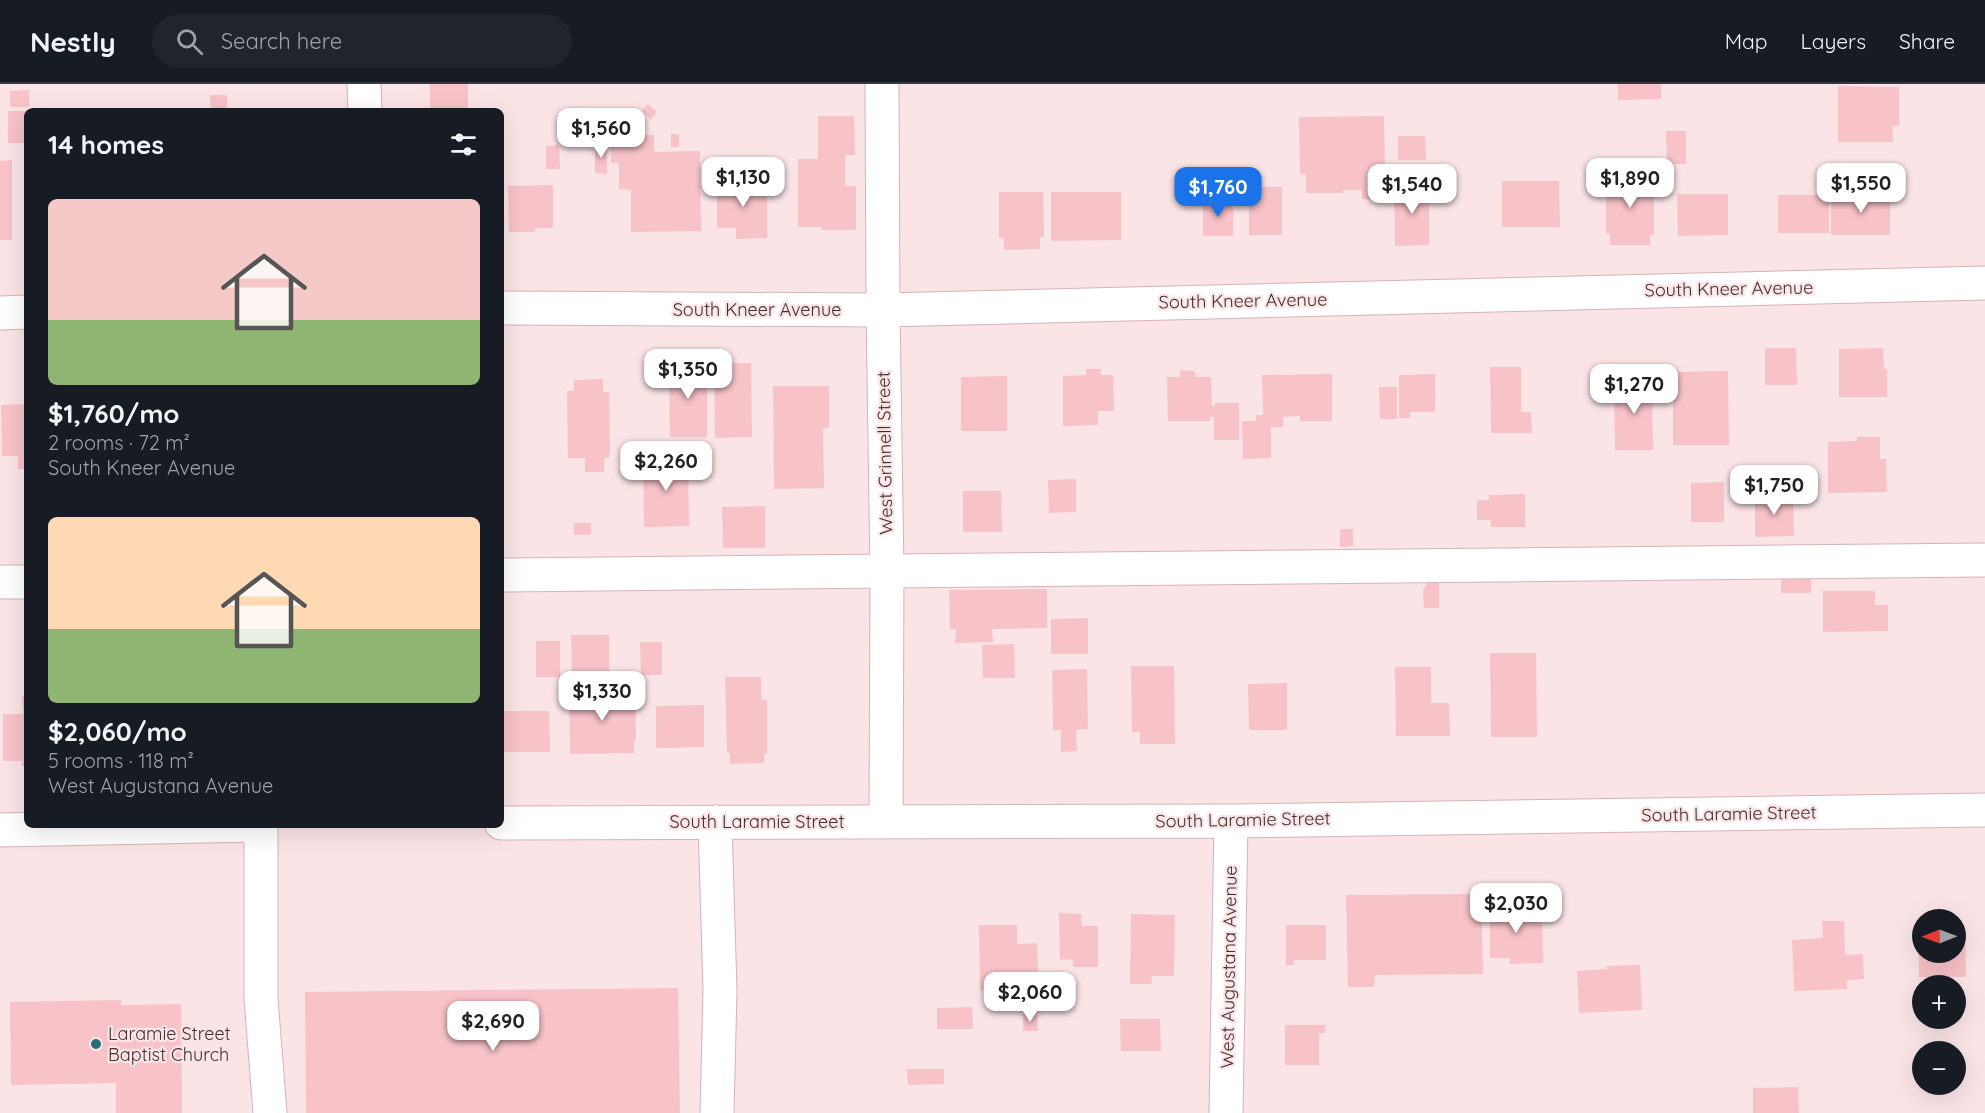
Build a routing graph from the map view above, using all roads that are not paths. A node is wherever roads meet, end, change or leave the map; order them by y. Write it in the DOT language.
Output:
graph roads {
  1 [pos="364,84"];
  2 [pos="882,84"];
  3 [pos="364,108"];
  4 [pos="1985,283"];
  5 [pos="504,308"];
  6 [pos="883,310"];
  7 [pos="24,312"];
  8 [pos="0,313"];
  9 [pos="1985,560"];
  10 [pos="887,572"];
  11 [pos="504,575"];
  12 [pos="0,582"];
  13 [pos="24,582"];
  14 [pos="1985,810"];
  15 [pos="1231,821"];
  16 [pos="715,822"];
  17 [pos="886,822"];
  18 [pos="504,823"];
  19 [pos="102,828"];
  20 [pos="261,828"];
  21 [pos="0,830"];
  22 [pos="270,1113"];
  23 [pos="717,1113"];
  24 [pos="1227,1113"];
  1 -- 3 [label="street"];
  2 -- 6 [label="street, West Grinnell Street"];
  4 -- 6 [label="street, South Kneer Avenue"];
  5 -- 6 [label="street, South Kneer Avenue"];
  6 -- 10 [label="street, West Grinnell Street"];
  7 -- 8 [label="street"];
  9 -- 10 [label="street"];
  10 -- 11 [label="street"];
  10 -- 17 [label="street, West Grinnell Street"];
  12 -- 13 [label="street"];
  14 -- 15 [label="street, South Laramie Street"];
  15 -- 17 [label="street, South Laramie Street"];
  15 -- 24 [label="street, West Augustana Avenue"];
  16 -- 17 [label="street, South Laramie Street"];
  16 -- 18 [label="street, South Laramie Street"];
  16 -- 23 [label="street"];
  19 -- 21 [label="street"];
  20 -- 22 [label="street"];
}
